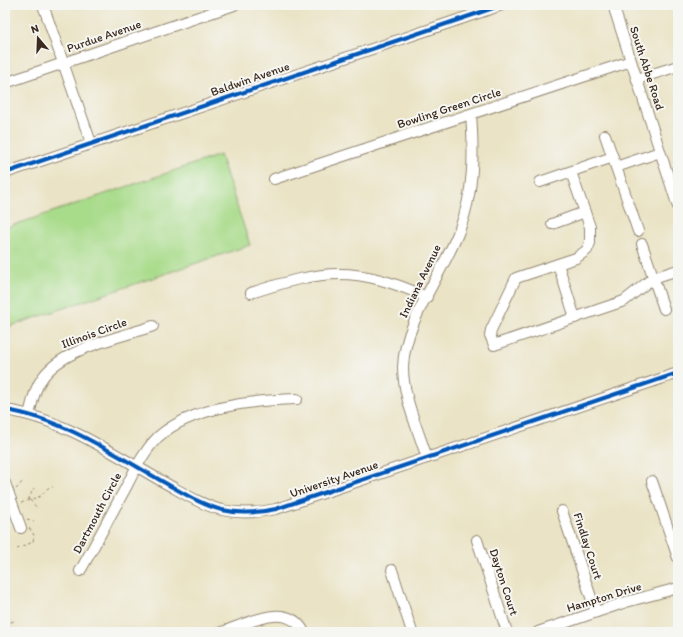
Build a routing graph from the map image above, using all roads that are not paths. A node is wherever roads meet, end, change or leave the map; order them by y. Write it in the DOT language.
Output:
graph roads {
  1 [pos="43,5"];
  2 [pos="234,5"];
  3 [pos="502,5"];
  4 [pos="613,5"];
  5 [pos="631,61"];
  6 [pos="63,63"];
  7 [pos="678,66"];
  8 [pos="637,79"];
  9 [pos="5,83"];
  10 [pos="471,114"];
  11 [pos="606,135"];
  12 [pos="91,143"];
  13 [pos="660,152"];
  14 [pos="615,162"];
  15 [pos="571,172"];
  16 [pos="5,173"];
  17 [pos="274,179"];
  18 [pos="540,182"];
  19 [pos="678,207"];
  20 [pos="585,212"];
  21 [pos="552,224"];
  22 [pos="638,231"];
  23 [pos="642,244"];
  24 [pos="558,264"];
  25 [pos="678,270"];
  26 [pos="654,278"];
  27 [pos="251,293"];
  28 [pos="427,297"];
  29 [pos="664,309"];
  30 [pos="576,318"];
  31 [pos="153,326"];
  32 [pos="678,373"];
  33 [pos="297,399"];
  34 [pos="5,410"];
  35 [pos="29,415"];
  36 [pos="427,458"];
  37 [pos="137,467"];
  38 [pos="652,481"];
  39 [pos="5,483"];
  40 [pos="14,507"];
  41 [pos="562,511"];
  42 [pos="25,528"];
  43 [pos="477,540"];
  44 [pos="678,558"];
  45 [pos="392,570"];
  46 [pos="80,571"];
  47 [pos="678,588"];
  48 [pos="596,612"];
  49 [pos="222,632"];
  50 [pos="304,632"];
  51 [pos="412,632"];
  52 [pos="507,632"];
  53 [pos="538,632"];
  1 -- 6 [label="street"];
  2 -- 6 [label="street, Purdue Avenue"];
  3 -- 12 [label="street, Baldwin Avenue"];
  4 -- 5 [label="street, South Abbe Road"];
  5 -- 8 [label="street, South Abbe Road"];
  5 -- 10 [label="street, Bowling Green Circle"];
  6 -- 9 [label="street, Purdue Avenue"];
  6 -- 12 [label="street"];
  7 -- 8 [label="street"];
  8 -- 13 [label="street, South Abbe Road"];
  10 -- 17 [label="street, Bowling Green Circle"];
  10 -- 28 [label="street, Indiana Avenue"];
  11 -- 14 [label="street"];
  12 -- 16 [label="street, Baldwin Avenue"];
  13 -- 14 [label="street"];
  13 -- 19 [label="street, South Abbe Road"];
  14 -- 15 [label="street"];
  14 -- 22 [label="street"];
  15 -- 18 [label="street"];
  15 -- 20 [label="street"];
  20 -- 21 [label="street"];
  20 -- 24 [label="street"];
  23 -- 26 [label="street"];
  24 -- 30 [label="street"];
  24 -- 30 [label="street"];
  25 -- 26 [label="street"];
  26 -- 29 [label="street"];
  26 -- 30 [label="street"];
  27 -- 28 [label="street"];
  28 -- 36 [label="street, Indiana Avenue"];
  31 -- 35 [label="street, Illinois Circle"];
  32 -- 36 [label="street, University Avenue"];
  33 -- 37 [label="street, Dartmouth Circle"];
  34 -- 35 [label="street, University Avenue"];
  35 -- 37 [label="street, University Avenue"];
  36 -- 37 [label="street, University Avenue"];
  37 -- 46 [label="street, Dartmouth Circle"];
  38 -- 44 [label="street"];
  39 -- 40 [label="street"];
  40 -- 42 [label="street"];
  41 -- 48 [label="street, Findlay Court"];
  43 -- 52 [label="street, Dayton Court"];
  45 -- 51 [label="street"];
  47 -- 48 [label="street, Hampton Drive"];
  48 -- 53 [label="street, Hampton Drive"];
  49 -- 50 [label="street"];
}
